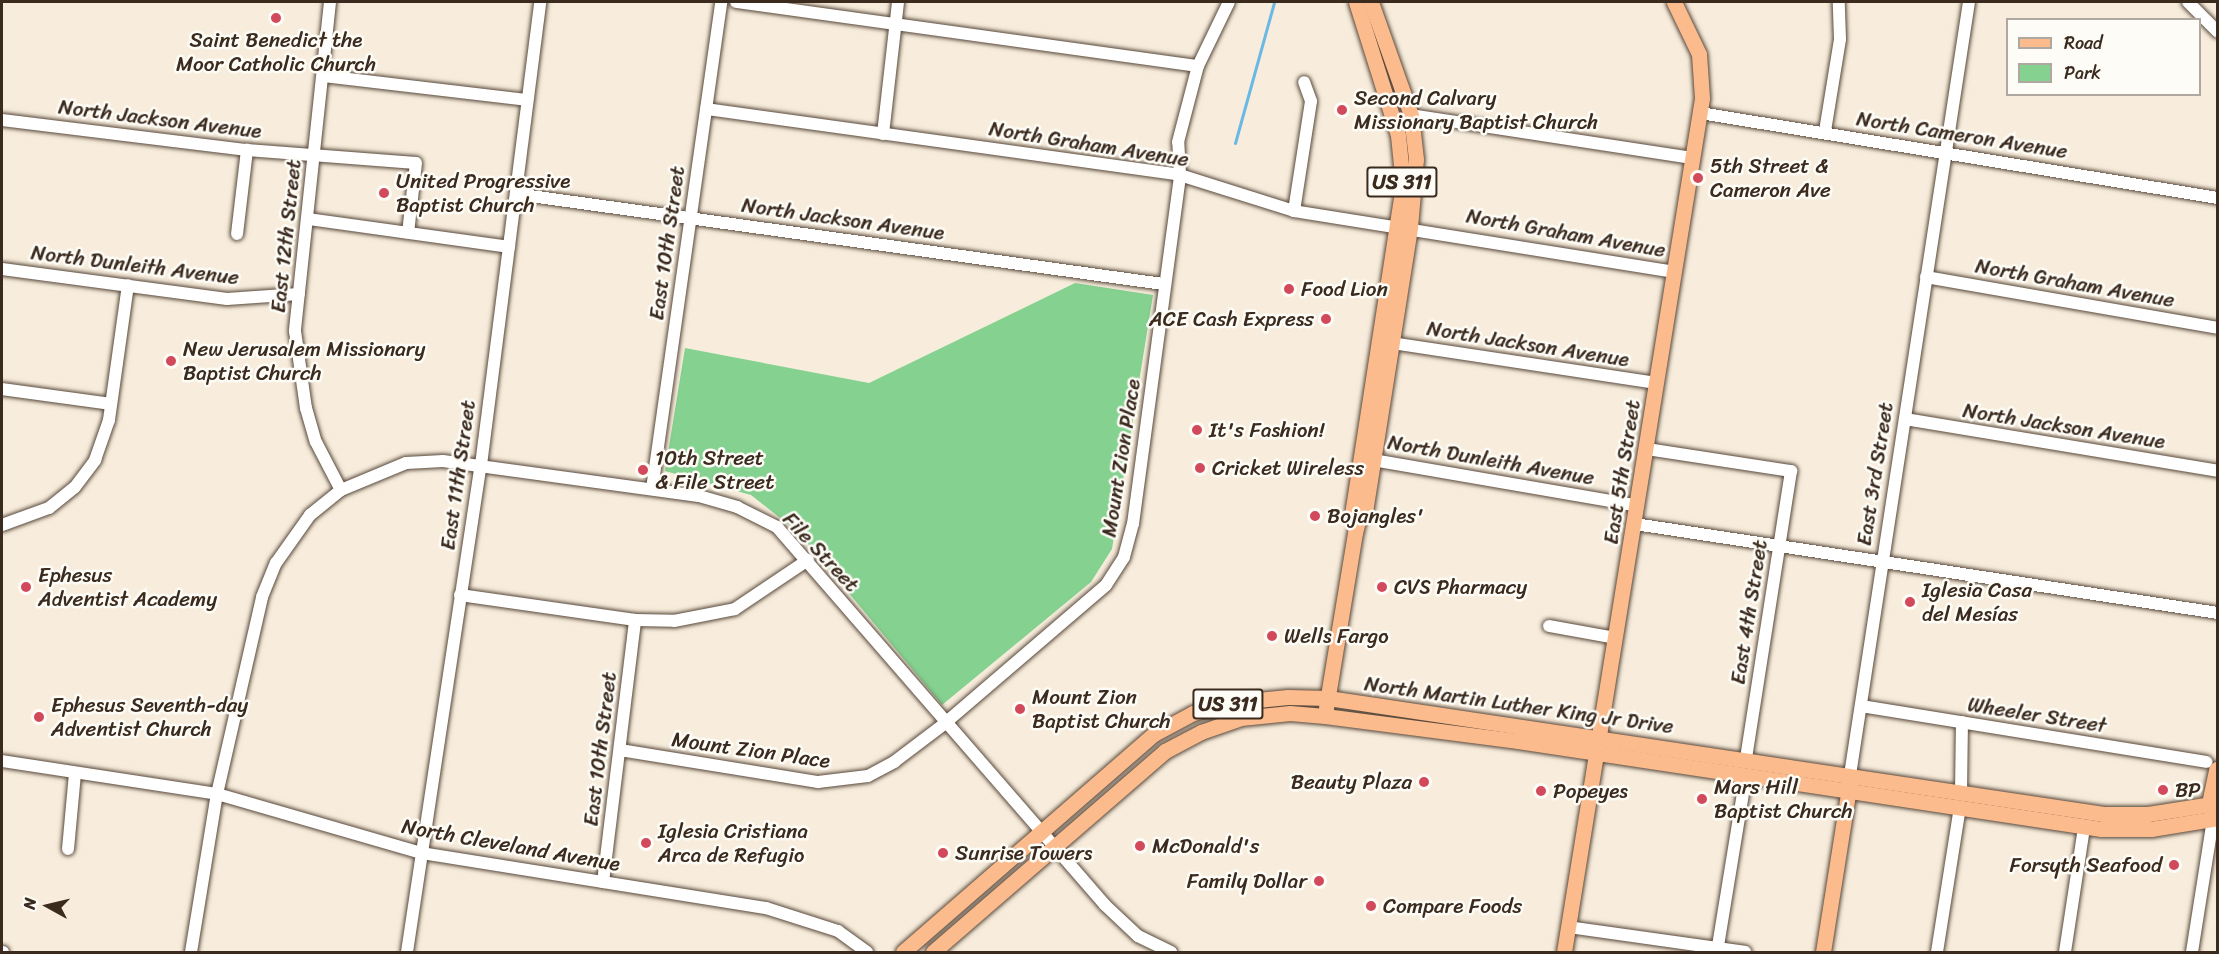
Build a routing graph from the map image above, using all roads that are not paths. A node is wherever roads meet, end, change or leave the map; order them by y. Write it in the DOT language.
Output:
graph roads {
  1 [pos="330,2"];
  2 [pos="540,2"];
  3 [pos="721,2"];
  4 [pos="736,2"];
  5 [pos="898,2"];
  6 [pos="1229,2"];
  7 [pos="1356,2"];
  8 [pos="1371,2"];
  9 [pos="1674,2"];
  10 [pos="1839,2"];
  11 [pos="1969,2"];
  12 [pos="2188,2"];
  13 [pos="895,24"];
  14 [pos="2217,32"];
  15 [pos="1371,51"];
  16 [pos="1198,66"];
  17 [pos="323,76"];
  18 [pos="1304,82"];
  19 [pos="527,100"];
  20 [pos="706,109"];
  21 [pos="1700,113"];
  22 [pos="1412,115"];
  23 [pos="2,120"];
  24 [pos="1825,131"];
  25 [pos="883,134"];
  26 [pos="247,150"];
  27 [pos="1946,151"];
  28 [pos="315,154"];
  29 [pos="1693,158"];
  30 [pos="1180,175"];
  31 [pos="516,194"];
  32 [pos="2217,198"];
  33 [pos="1294,211"];
  34 [pos="690,217"];
  35 [pos="308,219"];
  36 [pos="1404,226"];
  37 [pos="408,233"];
  38 [pos="237,234"];
  39 [pos="509,247"];
  40 [pos="2,269"];
  41 [pos="1675,272"];
  42 [pos="1926,277"];
  43 [pos="1163,284"];
  44 [pos="128,285"];
  45 [pos="299,294"];
  46 [pos="2217,328"];
  47 [pos="1392,343"];
  48 [pos="1657,383"];
  49 [pos="2,389"];
  50 [pos="111,404"];
  51 [pos="1905,419"];
  52 [pos="1647,449"];
  53 [pos="1373,460"];
  54 [pos="481,465"];
  55 [pos="2217,471"];
  56 [pos="652,489"];
  57 [pos="341,490"];
  58 [pos="1638,506"];
  59 [pos="1359,517"];
  60 [pos="1635,524"];
  61 [pos="2,525"];
  62 [pos="1779,546"];
  63 [pos="808,560"];
  64 [pos="1883,562"];
  65 [pos="460,595"];
  66 [pos="2217,613"];
  67 [pos="636,620"];
  68 [pos="1549,626"];
  69 [pos="1616,638"];
  70 [pos="1328,698"];
  71 [pos="1861,706"];
  72 [pos="1325,716"];
  73 [pos="1962,722"];
  74 [pos="944,724"];
  75 [pos="1598,745"];
  76 [pos="620,750"];
  77 [pos="2,761"];
  78 [pos="1746,767"];
  79 [pos="2212,767"];
  80 [pos="75,774"];
  81 [pos="1849,783"];
  82 [pos="217,794"];
  83 [pos="1961,800"];
  84 [pos="2215,812"];
  85 [pos="2084,828"];
  86 [pos="1040,833"];
  87 [pos="1053,848"];
  88 [pos="68,849"];
  89 [pos="422,852"];
  90 [pos="603,882"];
  91 [pos="1568,927"];
  92 [pos="1717,951"];
  93 [pos="191,952"];
  94 [pos="407,952"];
  95 [pos="867,952"];
  96 [pos="903,952"];
  97 [pos="933,952"];
  98 [pos="1171,952"];
  99 [pos="1564,952"];
  100 [pos="1745,952"];
  101 [pos="1823,952"];
  102 [pos="1937,952"];
  103 [pos="2065,952"];
  104 [pos="2192,952"];
  1 -- 17 [label="street, East 12th Street"];
  2 -- 19 [label="street, East 11th Street"];
  3 -- 20 [label="street, East 10th Street"];
  4 -- 13 [label="street"];
  5 -- 13 [label="street"];
  6 -- 16 [label="street, Mount Zion Place"];
  7 -- 15 [label="main road, US 311"];
  8 -- 22 [label="main road, US 311"];
  9 -- 21 [label="main road, East 5th Street"];
  10 -- 24 [label="street"];
  11 -- 27 [label="street, East 3rd Street"];
  12 -- 14 [label="street"];
  13 -- 16 [label="street"];
  13 -- 25 [label="street"];
  15 -- 22 [label="main road"];
  15 -- 36 [label="main road, US 311"];
  16 -- 30 [label="street, Mount Zion Place"];
  17 -- 19 [label="street"];
  17 -- 28 [label="street, East 12th Street"];
  18 -- 33 [label="street"];
  19 -- 31 [label="street, East 11th Street"];
  20 -- 25 [label="street, North Graham Avenue"];
  20 -- 34 [label="street, East 10th Street"];
  21 -- 24 [label="street, North Cameron Avenue"];
  21 -- 29 [label="main road, East 5th Street"];
  22 -- 29 [label="street"];
  22 -- 36 [label="main road, US 311"];
  23 -- 26 [label="street, North Jackson Avenue"];
  24 -- 27 [label="street, North Cameron Avenue"];
  25 -- 30 [label="street, North Graham Avenue"];
  26 -- 28 [label="street, North Jackson Avenue"];
  26 -- 38 [label="street"];
  27 -- 32 [label="street, North Cameron Avenue"];
  27 -- 42 [label="street, East 3rd Street"];
  28 -- 35 [label="street, East 12th Street"];
  28 -- 37 [label="street, North Jackson Avenue"];
  29 -- 41 [label="main road, East 5th Street"];
  30 -- 33 [label="street, North Graham Avenue"];
  30 -- 43 [label="street, Mount Zion Place"];
  31 -- 34 [label="street, North Jackson Avenue"];
  31 -- 39 [label="street, East 11th Street"];
  33 -- 36 [label="street, North Graham Avenue"];
  34 -- 43 [label="street, North Jackson Avenue"];
  34 -- 56 [label="street, East 10th Street"];
  35 -- 37 [label="street"];
  35 -- 45 [label="street, East 12th Street"];
  36 -- 41 [label="street, North Graham Avenue"];
  36 -- 47 [label="main road, US 311"];
  36 -- 59 [label="main road, US 311"];
  37 -- 39 [label="street"];
  39 -- 54 [label="street, East 11th Street"];
  40 -- 44 [label="street, North Dunleith Avenue"];
  41 -- 48 [label="main road, East 5th Street"];
  42 -- 46 [label="street, North Graham Avenue"];
  42 -- 51 [label="street, East 3rd Street"];
  43 -- 74 [label="street, Mount Zion Place"];
  44 -- 45 [label="street, North Dunleith Avenue"];
  44 -- 50 [label="street"];
  45 -- 57 [label="street, East 12th Street"];
  47 -- 48 [label="street, North Jackson Avenue"];
  47 -- 53 [label="main road, US 311"];
  48 -- 52 [label="main road, East 5th Street"];
  49 -- 50 [label="street"];
  50 -- 61 [label="street"];
  51 -- 55 [label="street, North Jackson Avenue"];
  51 -- 64 [label="street, East 3rd Street"];
  52 -- 58 [label="main road, East 5th Street"];
  52 -- 62 [label="street, East 4th Street"];
  53 -- 58 [label="street, North Dunleith Avenue"];
  53 -- 59 [label="main road, US 311"];
  54 -- 56 [label="street, File Street"];
  54 -- 57 [label="street, File Street"];
  54 -- 65 [label="street, East 11th Street"];
  56 -- 63 [label="street, File Street"];
  57 -- 82 [label="street"];
  58 -- 60 [label="main road, East 5th Street"];
  59 -- 70 [label="main road, US 311"];
  60 -- 62 [label="street"];
  60 -- 69 [label="main road, East 5th Street"];
  62 -- 64 [label="street"];
  62 -- 78 [label="street, East 4th Street"];
  63 -- 67 [label="street"];
  63 -- 74 [label="street, File Street"];
  64 -- 66 [label="street"];
  64 -- 71 [label="street, East 3rd Street"];
  65 -- 67 [label="street"];
  65 -- 89 [label="street, East 11th Street"];
  67 -- 76 [label="street, East 10th Street"];
  68 -- 69 [label="street"];
  69 -- 75 [label="main road, East 5th Street"];
  70 -- 72 [label="main road, US 311"];
  70 -- 75 [label="main road, North Martin Luther King Jr Drive"];
  70 -- 86 [label="main road, North Martin Luther King Jr Drive / US 311"];
  71 -- 73 [label="street, Wheeler Street"];
  71 -- 81 [label="street, East 3rd Street"];
  72 -- 75 [label="main road, North Martin Luther King Jr Drive"];
  72 -- 87 [label="main road, North Martin Luther King Jr Drive / US 311"];
  73 -- 79 [label="street, Wheeler Street"];
  73 -- 83 [label="street"];
  74 -- 76 [label="street, Mount Zion Place"];
  74 -- 86 [label="street, File Street"];
  75 -- 78 [label="main road, North Martin Luther King Jr Drive"];
  75 -- 91 [label="main road, East 5th Street"];
  76 -- 90 [label="street, East 10th Street"];
  77 -- 80 [label="street, North Cleveland Avenue"];
  78 -- 81 [label="main road, North Martin Luther King Jr Drive"];
  78 -- 92 [label="street, East 4th Street"];
  79 -- 84 [label="highway"];
  80 -- 82 [label="street, North Cleveland Avenue"];
  80 -- 88 [label="street"];
  81 -- 83 [label="main road, North Martin Luther King Jr Drive"];
  81 -- 101 [label="main road, East 3rd Street"];
  82 -- 89 [label="street, North Cleveland Avenue"];
  82 -- 93 [label="street"];
  83 -- 84 [label="main road, North Martin Luther King Jr Drive"];
  83 -- 85 [label="main road, North Martin Luther King Jr Drive"];
  83 -- 102 [label="street"];
  84 -- 85 [label="main road, North Martin Luther King Jr Drive"];
  84 -- 104 [label="street"];
  85 -- 103 [label="street"];
  86 -- 87 [label="street"];
  86 -- 96 [label="main road, North Martin Luther King Jr Drive / US 311"];
  87 -- 97 [label="main road, North Martin Luther King Jr Drive / US 311"];
  87 -- 98 [label="street"];
  89 -- 90 [label="street, North Cleveland Avenue"];
  89 -- 94 [label="street, East 11th Street"];
  90 -- 95 [label="street, North Cleveland Avenue"];
  91 -- 92 [label="street"];
  91 -- 99 [label="main road, East 5th Street"];
  92 -- 100 [label="street"];
}
